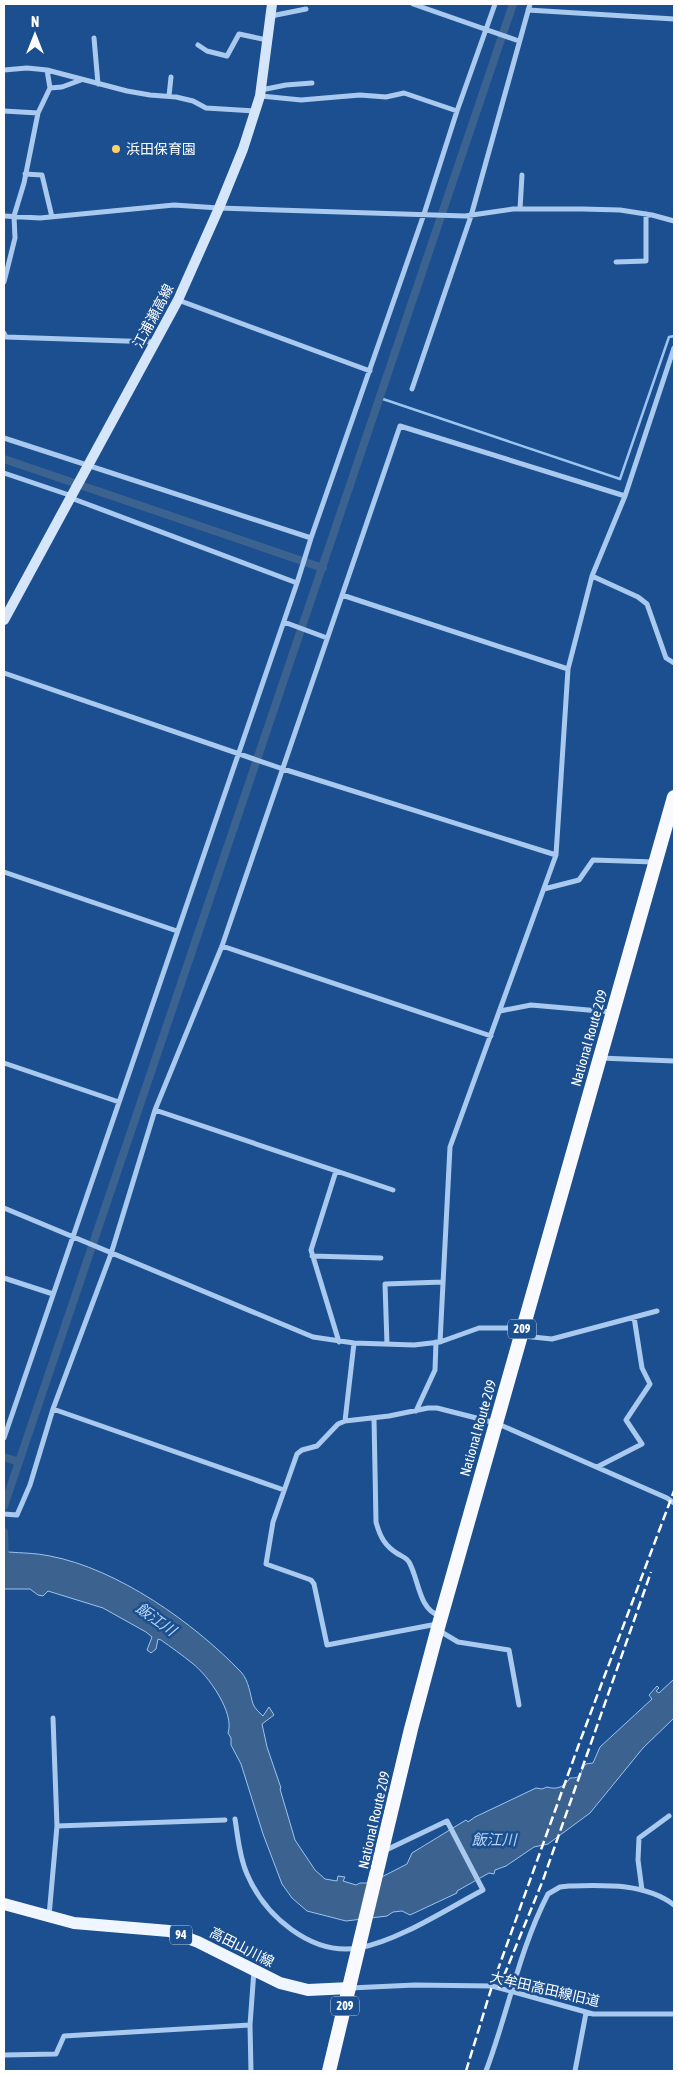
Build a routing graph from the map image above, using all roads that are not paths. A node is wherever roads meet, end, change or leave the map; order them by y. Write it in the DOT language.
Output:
graph roads {
  1 [pos="272,4"];
  2 [pos="413,4"];
  3 [pos="495,4"];
  4 [pos="530,4"];
  5 [pos="306,10"];
  6 [pos="528,10"];
  7 [pos="270,16"];
  8 [pos="674,19"];
  9 [pos="488,30"];
  10 [pos="94,38"];
  11 [pos="267,40"];
  12 [pos="517,40"];
  13 [pos="198,45"];
  14 [pos="4,70"];
  15 [pos="47,70"];
  16 [pos="171,77"];
  17 [pos="81,79"];
  18 [pos="312,83"];
  19 [pos="98,84"];
  20 [pos="50,88"];
  21 [pos="260,93"];
  22 [pos="169,96"];
  23 [pos="457,110"];
  24 [pos="4,111"];
  25 [pos="255,111"];
  26 [pos="38,113"];
  27 [pos="26,174"];
  28 [pos="522,175"];
  29 [pos="219,208"];
  30 [pos="520,209"];
  31 [pos="427,214"];
  32 [pos="646,214"];
  33 [pos="4,216"];
  34 [pos="14,216"];
  35 [pos="472,216"];
  36 [pos="52,217"];
  37 [pos="674,220"];
  38 [pos="616,262"];
  39 [pos="4,282"];
  40 [pos="178,300"];
  41 [pos="4,334"];
  42 [pos="155,342"];
  43 [pos="674,348"];
  44 [pos="370,371"];
  45 [pos="412,388"];
  46 [pos="4,438"];
  47 [pos="86,469"];
  48 [pos="4,473"];
  49 [pos="625,496"];
  50 [pos="72,497"];
  51 [pos="311,538"];
  52 [pos="592,576"];
  53 [pos="297,583"];
  54 [pos="342,595"];
  55 [pos="4,620"];
  56 [pos="285,622"];
  57 [pos="325,637"];
  58 [pos="674,663"];
  59 [pos="568,669"];
  60 [pos="4,672"];
  61 [pos="239,755"];
  62 [pos="281,769"];
  63 [pos="674,797"];
  64 [pos="556,855"];
  65 [pos="656,862"];
  66 [pos="4,872"];
  67 [pos="544,888"];
  68 [pos="177,931"];
  69 [pos="222,946"];
  70 [pos="500,1011"];
  71 [pos="613,1012"];
  72 [pos="491,1036"];
  73 [pos="600,1058"];
  74 [pos="674,1062"];
  75 [pos="4,1063"];
  76 [pos="119,1102"];
  77 [pos="155,1110"];
  78 [pos="336,1171"];
  79 [pos="393,1190"];
  80 [pos="4,1208"];
  81 [pos="75,1238"];
  82 [pos="111,1254"];
  83 [pos="312,1256"];
  84 [pos="381,1258"];
  85 [pos="4,1278"];
  86 [pos="443,1282"];
  87 [pos="53,1294"];
  88 [pos="657,1311"];
  89 [pos="634,1317"];
  90 [pos="521,1332"];
  91 [pos="339,1342"];
  92 [pos="438,1342"];
  93 [pos="354,1343"];
  94 [pos="387,1344"];
  95 [pos="53,1409"];
  96 [pos="416,1411"];
  97 [pos="374,1418"];
  98 [pos="346,1422"];
  99 [pos="496,1423"];
  100 [pos="4,1438"];
  101 [pos="597,1467"];
  102 [pos="284,1490"];
  103 [pos="674,1503"];
  104 [pos="4,1514"];
  105 [pos="440,1623"];
  106 [pos="519,1705"];
  107 [pos="53,1718"];
  108 [pos="669,1816"];
  109 [pos="235,1818"];
  110 [pos="225,1820"];
  111 [pos="57,1826"];
  112 [pos="382,1858"];
  113 [pos="642,1890"];
  114 [pos="4,1904"];
  115 [pos="674,1905"];
  116 [pos="49,1917"];
  117 [pos="360,1944"];
  118 [pos="254,1970"];
  119 [pos="350,1988"];
  120 [pos="510,1990"];
  121 [pos="586,2013"];
  122 [pos="674,2014"];
  123 [pos="250,2025"];
  124 [pos="4,2055"];
  125 [pos="251,2071"];
  126 [pos="329,2071"];
  127 [pos="486,2071"];
  128 [pos="575,2071"];
  1 -- 7 [label="main road, 江浦瀬高線"];
  2 -- 9 [label="street"];
  3 -- 9 [label="street"];
  4 -- 6 [label="street"];
  5 -- 7 [label="street"];
  6 -- 8 [label="street"];
  6 -- 12 [label="street"];
  7 -- 11 [label="main road, 江浦瀬高線"];
  9 -- 12 [label="street"];
  9 -- 23 [label="street"];
  10 -- 19 [label="street"];
  11 -- 13 [label="street"];
  11 -- 21 [label="main road, 江浦瀬高線"];
  12 -- 35 [label="street"];
  14 -- 15 [label="street"];
  15 -- 17 [label="street"];
  15 -- 20 [label="street"];
  16 -- 22 [label="street"];
  17 -- 19 [label="street"];
  17 -- 20 [label="street"];
  18 -- 21 [label="street"];
  19 -- 22 [label="street"];
  20 -- 26 [label="street"];
  21 -- 23 [label="street"];
  21 -- 25 [label="main road, 江浦瀬高線"];
  22 -- 25 [label="street"];
  23 -- 31 [label="street"];
  24 -- 26 [label="street"];
  25 -- 29 [label="main road, 江浦瀬高線"];
  26 -- 27 [label="street"];
  27 -- 34 [label="street"];
  27 -- 36 [label="street"];
  28 -- 30 [label="street"];
  29 -- 31 [label="street"];
  29 -- 36 [label="street"];
  29 -- 40 [label="main road, 江浦瀬高線"];
  30 -- 32 [label="street"];
  30 -- 35 [label="street"];
  31 -- 35 [label="street"];
  31 -- 44 [label="street"];
  32 -- 37 [label="street"];
  32 -- 38 [label="street"];
  33 -- 34 [label="street"];
  34 -- 36 [label="street"];
  34 -- 39 [label="street"];
  35 -- 45 [label="street"];
  40 -- 42 [label="main road, 江浦瀬高線"];
  40 -- 44 [label="street"];
  41 -- 42 [label="street"];
  42 -- 47 [label="main road, 江浦瀬高線"];
  43 -- 49 [label="street"];
  44 -- 51 [label="street"];
  46 -- 47 [label="street"];
  47 -- 50 [label="main road, 江浦瀬高線"];
  47 -- 51 [label="street"];
  48 -- 50 [label="street"];
  49 -- 52 [label="street"];
  49 -- 54 [label="street"];
  50 -- 53 [label="street"];
  50 -- 55 [label="main road, 江浦瀬高線"];
  51 -- 53 [label="street"];
  52 -- 58 [label="street"];
  52 -- 59 [label="street"];
  53 -- 56 [label="street"];
  54 -- 57 [label="street"];
  54 -- 59 [label="street"];
  56 -- 57 [label="street"];
  56 -- 61 [label="street"];
  57 -- 62 [label="street"];
  59 -- 64 [label="street"];
  60 -- 61 [label="street"];
  61 -- 62 [label="street"];
  61 -- 68 [label="street"];
  62 -- 64 [label="street"];
  62 -- 69 [label="street"];
  63 -- 65 [label="highway, National Route 209 / 209"];
  64 -- 67 [label="street"];
  65 -- 67 [label="street"];
  65 -- 71 [label="highway, National Route 209 / 209"];
  66 -- 68 [label="street"];
  67 -- 70 [label="street"];
  68 -- 76 [label="street"];
  69 -- 72 [label="street"];
  69 -- 77 [label="street"];
  70 -- 71 [label="street"];
  70 -- 72 [label="street"];
  71 -- 73 [label="highway, National Route 209 / 209"];
  72 -- 86 [label="street"];
  73 -- 74 [label="street"];
  73 -- 90 [label="highway, National Route 209 / 209"];
  75 -- 76 [label="street"];
  76 -- 81 [label="street"];
  77 -- 78 [label="street"];
  77 -- 82 [label="street"];
  78 -- 79 [label="street"];
  78 -- 83 [label="street"];
  80 -- 81 [label="street"];
  81 -- 82 [label="street"];
  81 -- 87 [label="street"];
  82 -- 91 [label="street"];
  82 -- 95 [label="street"];
  83 -- 84 [label="street"];
  83 -- 91 [label="street"];
  85 -- 87 [label="street"];
  86 -- 92 [label="street"];
  86 -- 94 [label="street"];
  87 -- 100 [label="street"];
  88 -- 89 [label="street"];
  89 -- 90 [label="street"];
  89 -- 101 [label="street"];
  90 -- 92 [label="street"];
  90 -- 99 [label="highway, National Route 209 / 209"];
  91 -- 93 [label="street"];
  92 -- 94 [label="street"];
  92 -- 96 [label="street"];
  93 -- 94 [label="street"];
  93 -- 98 [label="street"];
  95 -- 102 [label="street"];
  95 -- 104 [label="street"];
  96 -- 97 [label="street"];
  96 -- 99 [label="street"];
  97 -- 98 [label="street"];
  97 -- 105 [label="street"];
  98 -- 102 [label="street"];
  99 -- 101 [label="street"];
  99 -- 105 [label="highway, National Route 209 / 209"];
  101 -- 103 [label="street"];
  102 -- 105 [label="street"];
  105 -- 106 [label="street"];
  105 -- 112 [label="highway, National Route 209 / 209"];
  107 -- 111 [label="street"];
  108 -- 113 [label="street"];
  109 -- 117 [label="street"];
  110 -- 111 [label="street"];
  111 -- 116 [label="street"];
  112 -- 117 [label="highway, National Route 209 / 209"];
  112 -- 117 [label="street"];
  113 -- 115 [label="street"];
  113 -- 120 [label="street"];
  114 -- 116 [label="main road, 高田山川線 / 94"];
  116 -- 118 [label="main road, 高田山川線 / 94"];
  117 -- 119 [label="highway, National Route 209 / 209"];
  118 -- 119 [label="main road, 高田山川線 / 94"];
  118 -- 123 [label="street"];
  119 -- 120 [label="street, 大牟田高田線旧道"];
  119 -- 126 [label="highway, National Route 209 / 209"];
  120 -- 121 [label="street, 大牟田高田線旧道"];
  120 -- 127 [label="street"];
  121 -- 122 [label="street, 大牟田高田線旧道"];
  121 -- 128 [label="street"];
  123 -- 124 [label="street"];
  123 -- 125 [label="street"];
}
